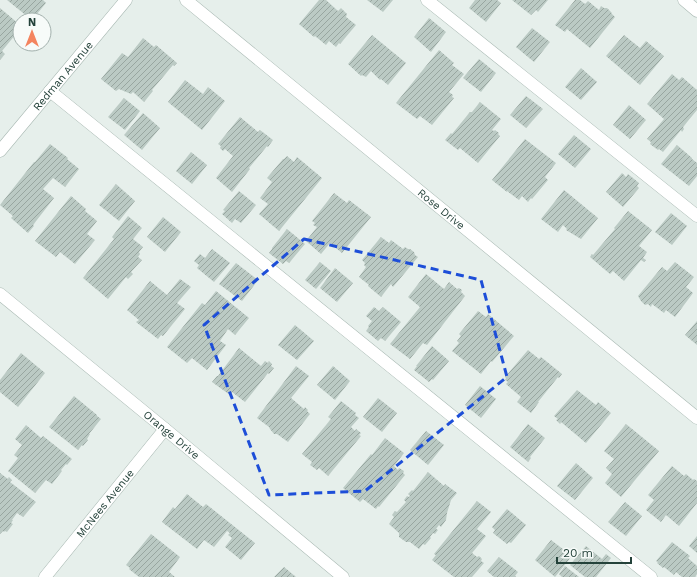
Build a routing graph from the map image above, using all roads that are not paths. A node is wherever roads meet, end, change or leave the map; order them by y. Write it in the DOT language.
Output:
graph roads {
  1 [pos="126,0"];
  2 [pos="186,0"];
  3 [pos="427,0"];
  4 [pos="684,0"];
  5 [pos="697,11"];
  6 [pos="50,91"];
  7 [pos="0,151"];
  8 [pos="697,216"];
  9 [pos="0,294"];
  10 [pos="697,418"];
  11 [pos="166,429"];
  12 [pos="45,577"];
  13 [pos="343,577"];
  14 [pos="651,577"];
  1 -- 6 [label="street, Redman Avenue"];
  2 -- 10 [label="street, Rose Drive"];
  3 -- 8 [label="street"];
  4 -- 5 [label="street"];
  6 -- 7 [label="street, Redman Avenue"];
  6 -- 14 [label="street"];
  9 -- 11 [label="street, Orange Drive"];
  11 -- 12 [label="street, McNees Avenue"];
  11 -- 13 [label="street, Orange Drive"];
}
